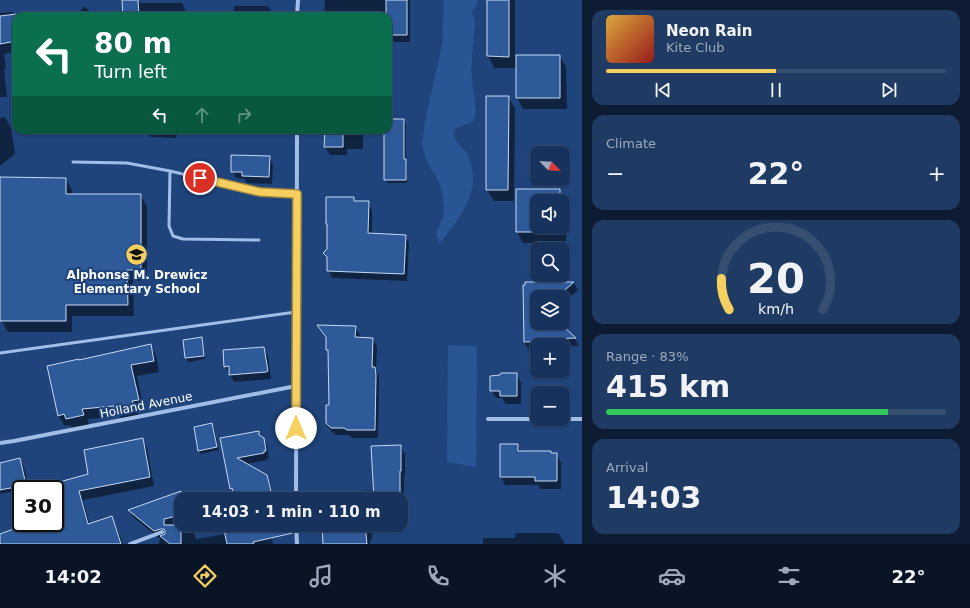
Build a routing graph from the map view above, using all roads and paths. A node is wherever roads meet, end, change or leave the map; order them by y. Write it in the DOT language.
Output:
graph roads {
  1 [pos="298,0"];
  2 [pos="298,12"];
  3 [pos="297,134"];
  4 [pos="73,162"];
  5 [pos="170,171"];
  6 [pos="297,194"];
  7 [pos="259,240"];
  8 [pos="296,312"];
  9 [pos="0,353"];
  10 [pos="296,386"];
  11 [pos="488,419"];
  12 [pos="582,419"];
  13 [pos="0,443"];
  14 [pos="296,492"];
  15 [pos="162,532"];
  16 [pos="296,532"];
  17 [pos="130,544"];
  18 [pos="297,544"];
  1 -- 2 [label="street"];
  3 -- 6 [label="street"];
  4 -- 5 [label="lane"];
  5 -- 6 [label="lane"];
  5 -- 7 [label="lane"];
  6 -- 8 [label="street"];
  8 -- 9 [label="lane"];
  8 -- 10 [label="street"];
  10 -- 13 [label="street, Holland Avenue"];
  10 -- 14 [label="street"];
  11 -- 12 [label="street"];
  15 -- 17 [label="street"];
  16 -- 18 [label="street"];
}
